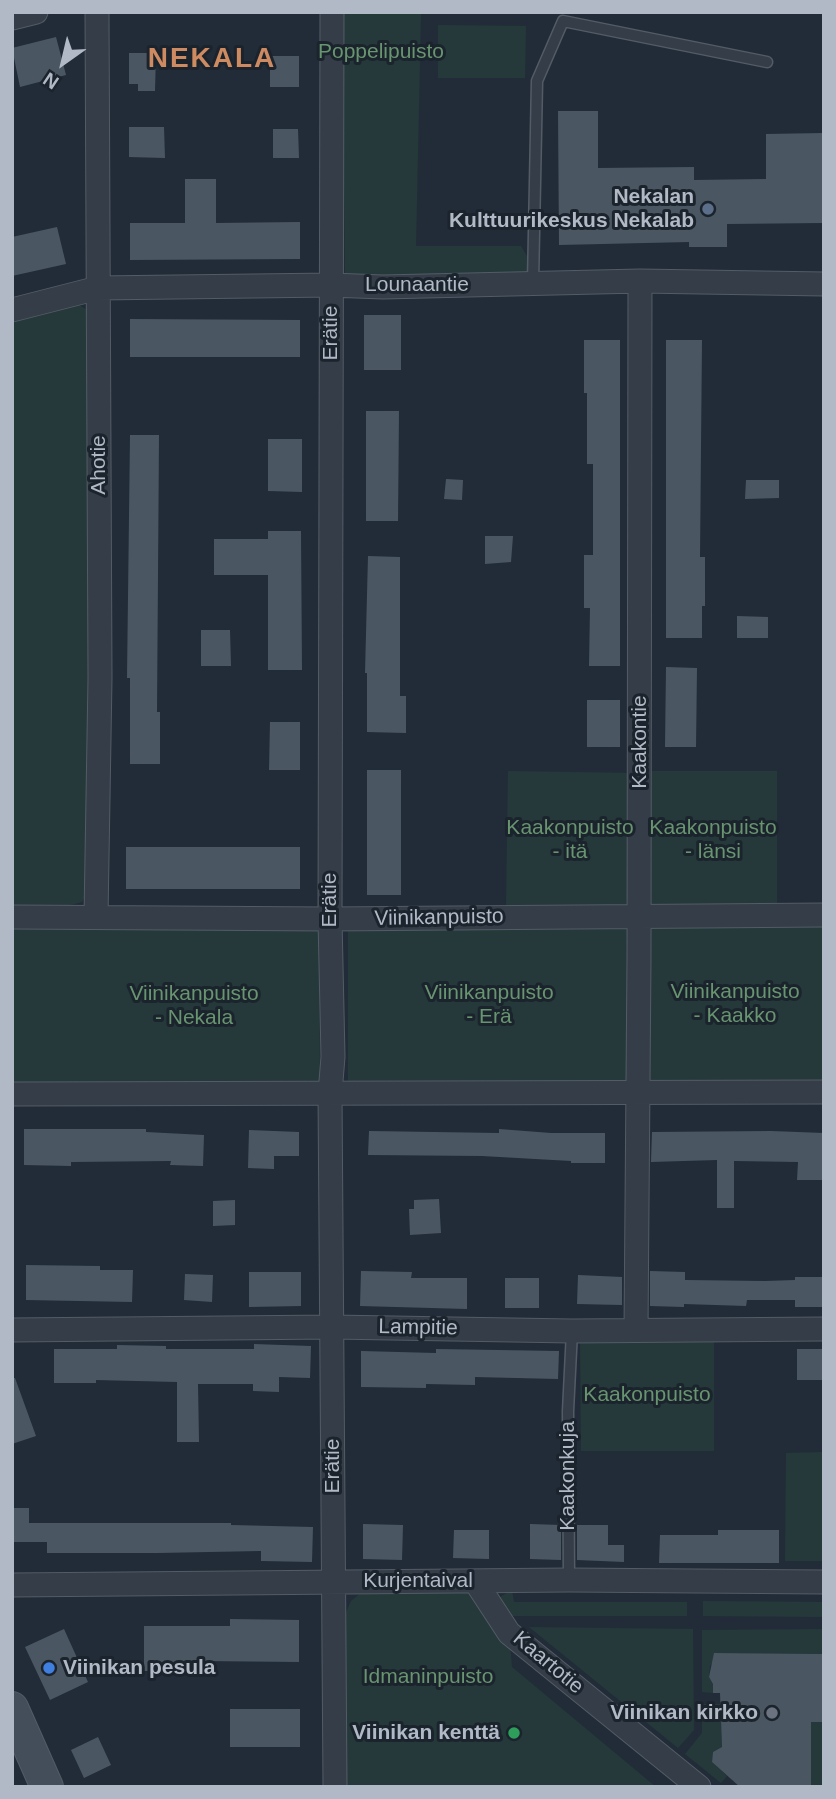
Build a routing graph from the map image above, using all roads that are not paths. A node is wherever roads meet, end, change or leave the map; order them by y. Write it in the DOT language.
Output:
graph roads {
  1 [pos="36,12"];
  2 [pos="97,12"];
  3 [pos="332,12"];
  4 [pos="12,18"];
  5 [pos="766,62"];
  6 [pos="640,281"];
  7 [pos="533,284"];
  8 [pos="824,284"];
  9 [pos="331,285"];
  10 [pos="99,288"];
  11 [pos="12,310"];
  12 [pos="824,915"];
  13 [pos="12,916"];
  14 [pos="639,916"];
  15 [pos="96,918"];
  16 [pos="330,919"];
  17 [pos="637,1092"];
  18 [pos="824,1092"];
  19 [pos="330,1093"];
  20 [pos="12,1094"];
  21 [pos="332,1326"];
  22 [pos="636,1329"];
  23 [pos="824,1329"];
  24 [pos="12,1330"];
  25 [pos="572,1331"];
  26 [pos="569,1580"];
  27 [pos="333,1581"];
  28 [pos="475,1581"];
  29 [pos="824,1582"];
  30 [pos="12,1585"];
  31 [pos="12,1708"];
  32 [pos="47,1787"];
  33 [pos="335,1787"];
  34 [pos="699,1787"];
  1 -- 4 [label="street"];
  2 -- 10 [label="street, Ahotie"];
  3 -- 9 [label="street, Erätie"];
  5 -- 7 [label="lane"];
  6 -- 7 [label="street, Lounaantie"];
  6 -- 8 [label="street, Lounaantie"];
  6 -- 14 [label="street, Kaakontie"];
  7 -- 9 [label="street, Lounaantie"];
  9 -- 10 [label="street, Lounaantie"];
  9 -- 16 [label="street, Erätie"];
  10 -- 11 [label="street, Lounaantie"];
  10 -- 15 [label="street, Ahotie"];
  12 -- 14 [label="street, Viinikanpuisto"];
  13 -- 15 [label="street, Viinikanpuisto"];
  14 -- 16 [label="street, Viinikanpuisto"];
  14 -- 17 [label="street, Kaakontie"];
  15 -- 16 [label="street, Viinikanpuisto"];
  16 -- 19 [label="street, Erätie"];
  17 -- 18 [label="street"];
  17 -- 19 [label="street"];
  17 -- 22 [label="street, Kaakontie"];
  19 -- 20 [label="street"];
  19 -- 21 [label="street, Erätie"];
  21 -- 24 [label="street, Lampitie"];
  21 -- 25 [label="street, Lampitie"];
  21 -- 27 [label="street, Erätie"];
  22 -- 23 [label="street, Lampitie"];
  22 -- 25 [label="street, Lampitie"];
  25 -- 26 [label="lane, Kaakonkuja"];
  26 -- 28 [label="street, Kurjentaival"];
  26 -- 29 [label="street, Kurjentaival"];
  27 -- 28 [label="street, Kurjentaival"];
  27 -- 30 [label="street, Kurjentaival"];
  27 -- 33 [label="street, Erätie"];
  28 -- 34 [label="street, Kaartotie"];
  31 -- 32 [label="main road"];
}
